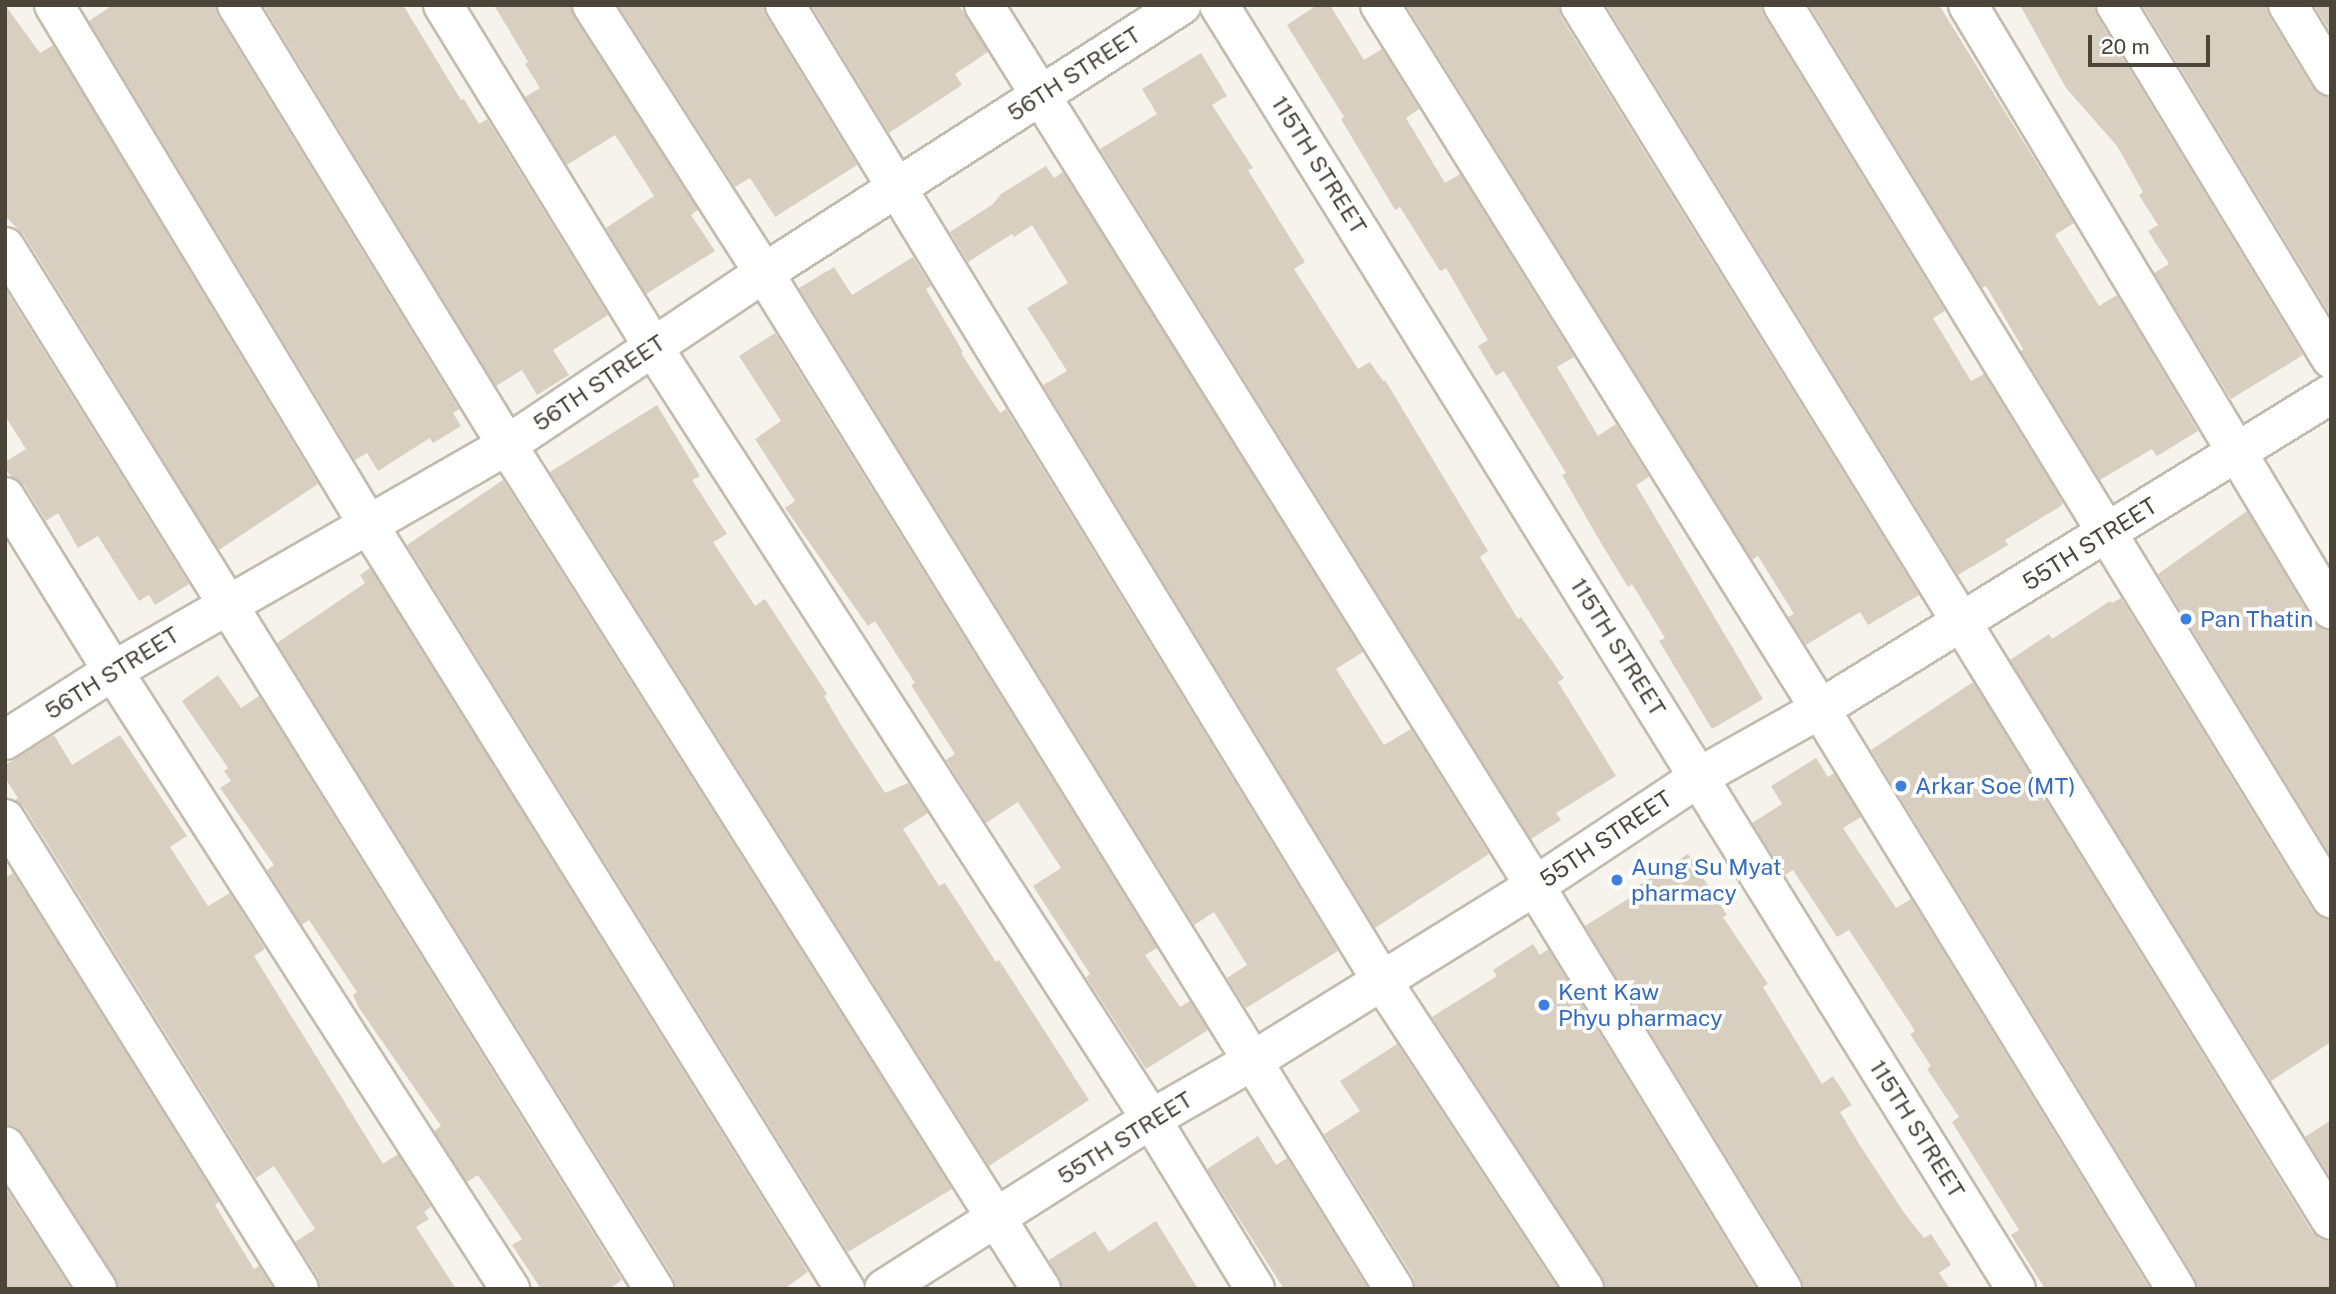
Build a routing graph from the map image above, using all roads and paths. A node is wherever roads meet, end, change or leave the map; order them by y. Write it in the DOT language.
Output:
graph roads {
  1 [pos="54,5"];
  2 [pos="237,5"];
  3 [pos="443,5"];
  4 [pos="592,5"];
  5 [pos="785,5"];
  6 [pos="984,5"];
  7 [pos="1181,5"];
  8 [pos="1219,5"];
  9 [pos="1380,5"];
  10 [pos="1580,5"];
  11 [pos="1783,5"];
  12 [pos="1968,5"];
  13 [pos="2116,5"];
  14 [pos="2288,5"];
  15 [pos="2331,76"];
  16 [pos="1040,95"];
  17 [pos="899,188"];
  18 [pos="5,247"];
  19 [pos="764,273"];
  20 [pos="653,347"];
  21 [pos="2331,359"];
  22 [pos="2331,394"];
  23 [pos="507,445"];
  24 [pos="2236,453"];
  25 [pos="5,497"];
  26 [pos="369,524"];
  27 [pos="2106,534"];
  28 [pos="228,603"];
  29 [pos="2331,609"];
  30 [pos="1961,623"];
  31 [pos="113,671"];
  32 [pos="1820,709"];
  33 [pos="5,740"];
  34 [pos="1699,777"];
  35 [pos="5,819"];
  36 [pos="1535,886"];
  37 [pos="2331,898"];
  38 [pos="1382,981"];
  39 [pos="1251,1062"];
  40 [pos="1151,1119"];
  41 [pos="5,1146"];
  42 [pos="997,1219"];
  43 [pos="2331,1220"];
  44 [pos="97,1289"];
  45 [pos="299,1289"];
  46 [pos="510,1289"];
  47 [pos="654,1289"];
  48 [pos="845,1289"];
  49 [pos="884,1289"];
  50 [pos="1041,1289"];
  51 [pos="1255,1289"];
  52 [pos="1394,1289"];
  53 [pos="1584,1289"];
  54 [pos="1782,1289"];
  55 [pos="2016,1289"];
  56 [pos="2176,1289"];
  1 -- 26 [label="street"];
  2 -- 23 [label="street"];
  3 -- 20 [label="street"];
  4 -- 19 [label="street"];
  5 -- 17 [label="street"];
  6 -- 16 [label="street"];
  7 -- 16 [label="street, 56TH STREET"];
  8 -- 34 [label="street, 115TH STREET"];
  9 -- 32 [label="street"];
  10 -- 30 [label="street"];
  11 -- 27 [label="street"];
  12 -- 24 [label="street"];
  13 -- 21 [label="street"];
  14 -- 15 [label="street"];
  16 -- 17 [label="street, 56TH STREET"];
  16 -- 36 [label="street"];
  17 -- 19 [label="street, 56TH STREET"];
  17 -- 38 [label="street"];
  18 -- 28 [label="street"];
  19 -- 20 [label="street, 56TH STREET"];
  19 -- 39 [label="street"];
  20 -- 23 [label="street, 56TH STREET"];
  20 -- 40 [label="street"];
  22 -- 24 [label="street, 55TH STREET"];
  23 -- 26 [label="street, 56TH STREET"];
  23 -- 42 [label="street"];
  24 -- 27 [label="street, 55TH STREET"];
  24 -- 29 [label="street"];
  25 -- 31 [label="street"];
  26 -- 28 [label="street, 56TH STREET"];
  26 -- 48 [label="street"];
  27 -- 30 [label="street, 55TH STREET"];
  27 -- 37 [label="street"];
  28 -- 31 [label="street, 56TH STREET"];
  28 -- 47 [label="street"];
  30 -- 32 [label="street, 55TH STREET"];
  30 -- 43 [label="street"];
  31 -- 33 [label="street, 56TH STREET"];
  31 -- 46 [label="street"];
  32 -- 34 [label="street, 55TH STREET"];
  32 -- 56 [label="street"];
  34 -- 36 [label="street, 55TH STREET"];
  34 -- 55 [label="street, 115TH STREET"];
  35 -- 45 [label="street"];
  36 -- 38 [label="street, 55TH STREET"];
  36 -- 54 [label="street"];
  38 -- 39 [label="street, 55TH STREET"];
  38 -- 53 [label="street"];
  39 -- 40 [label="street, 55TH STREET"];
  39 -- 52 [label="street"];
  40 -- 42 [label="street, 55TH STREET"];
  40 -- 51 [label="street"];
  41 -- 44 [label="street"];
  42 -- 49 [label="street, 55TH STREET"];
  42 -- 50 [label="street"];
}
